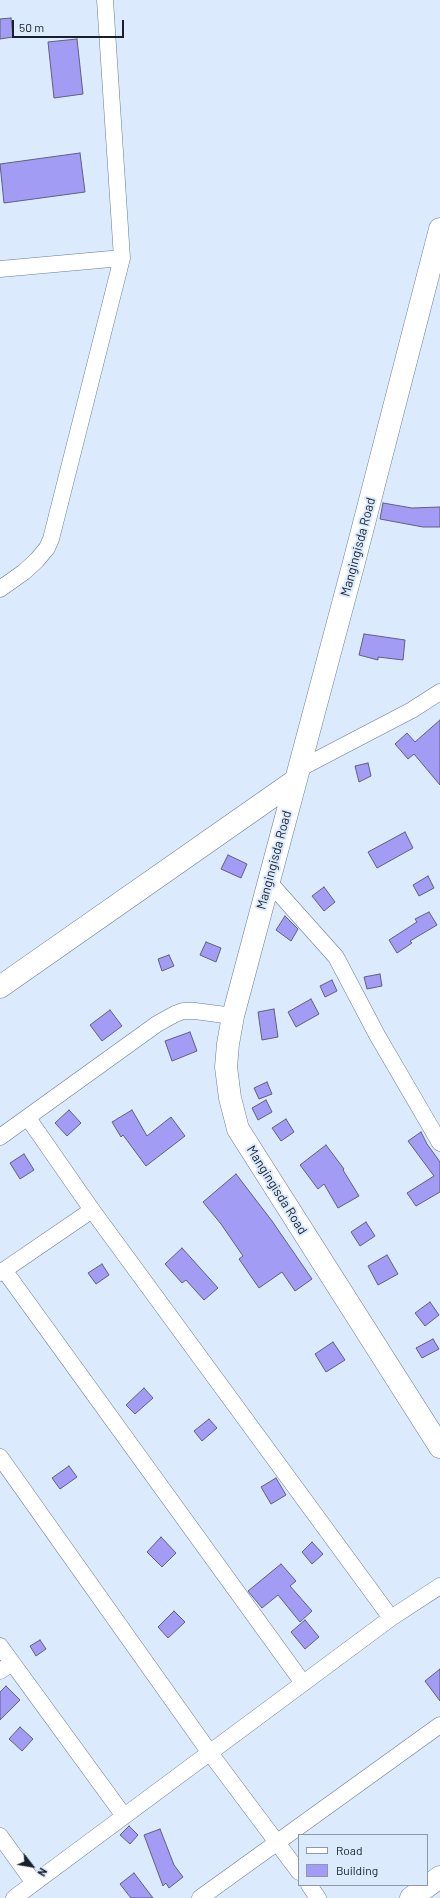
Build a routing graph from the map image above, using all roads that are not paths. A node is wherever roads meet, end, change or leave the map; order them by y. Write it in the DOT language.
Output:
graph roads {
  1 [pos="105,0"];
  2 [pos="440,229"];
  3 [pos="122,258"];
  4 [pos="0,269"];
  5 [pos="0,590"];
  6 [pos="440,692"];
  7 [pos="297,775"];
  8 [pos="269,882"];
  9 [pos="0,987"];
  10 [pos="233,1016"];
  11 [pos="28,1118"];
  12 [pos="0,1137"];
  13 [pos="440,1143"];
  14 [pos="92,1210"];
  15 [pos="2,1272"];
  16 [pos="440,1447"];
  17 [pos="0,1457"];
  18 [pos="440,1586"];
  19 [pos="390,1618"];
  20 [pos="0,1646"];
  21 [pos="6,1667"];
  22 [pos="303,1683"];
  23 [pos="440,1725"];
  24 [pos="210,1752"];
  25 [pos="124,1816"];
  26 [pos="0,1836"];
  27 [pos="277,1843"];
  28 [pos="298,1871"];
  29 [pos="440,1876"];
  30 [pos="34,1883"];
  31 [pos="428,1885"];
  32 [pos="310,1886"];
  33 [pos="426,1886"];
  34 [pos="14,1898"];
  35 [pos="200,1898"];
  36 [pos="318,1898"];
  37 [pos="410,1898"];
  1 -- 3 [label="street"];
  2 -- 7 [label="street, Mangingisda Road"];
  3 -- 4 [label="street"];
  3 -- 5 [label="street"];
  6 -- 7 [label="street"];
  7 -- 8 [label="street, Mangingisda Road"];
  7 -- 9 [label="street"];
  8 -- 10 [label="street, Mangingisda Road"];
  8 -- 13 [label="street"];
  10 -- 11 [label="street"];
  10 -- 16 [label="street, Mangingisda Road"];
  11 -- 12 [label="street"];
  11 -- 14 [label="street"];
  14 -- 15 [label="street"];
  14 -- 19 [label="street"];
  15 -- 22 [label="street"];
  17 -- 24 [label="street"];
  18 -- 19 [label="street"];
  19 -- 22 [label="street"];
  20 -- 21 [label="street"];
  21 -- 25 [label="street"];
  22 -- 24 [label="street"];
  23 -- 27 [label="street"];
  24 -- 25 [label="street"];
  24 -- 27 [label="street"];
  25 -- 30 [label="street"];
  26 -- 30 [label="street"];
  27 -- 28 [label="street"];
  27 -- 35 [label="street"];
  29 -- 31 [label="street"];
  30 -- 34 [label="street"];
  32 -- 36 [label="street"];
  33 -- 37 [label="street"];
}
